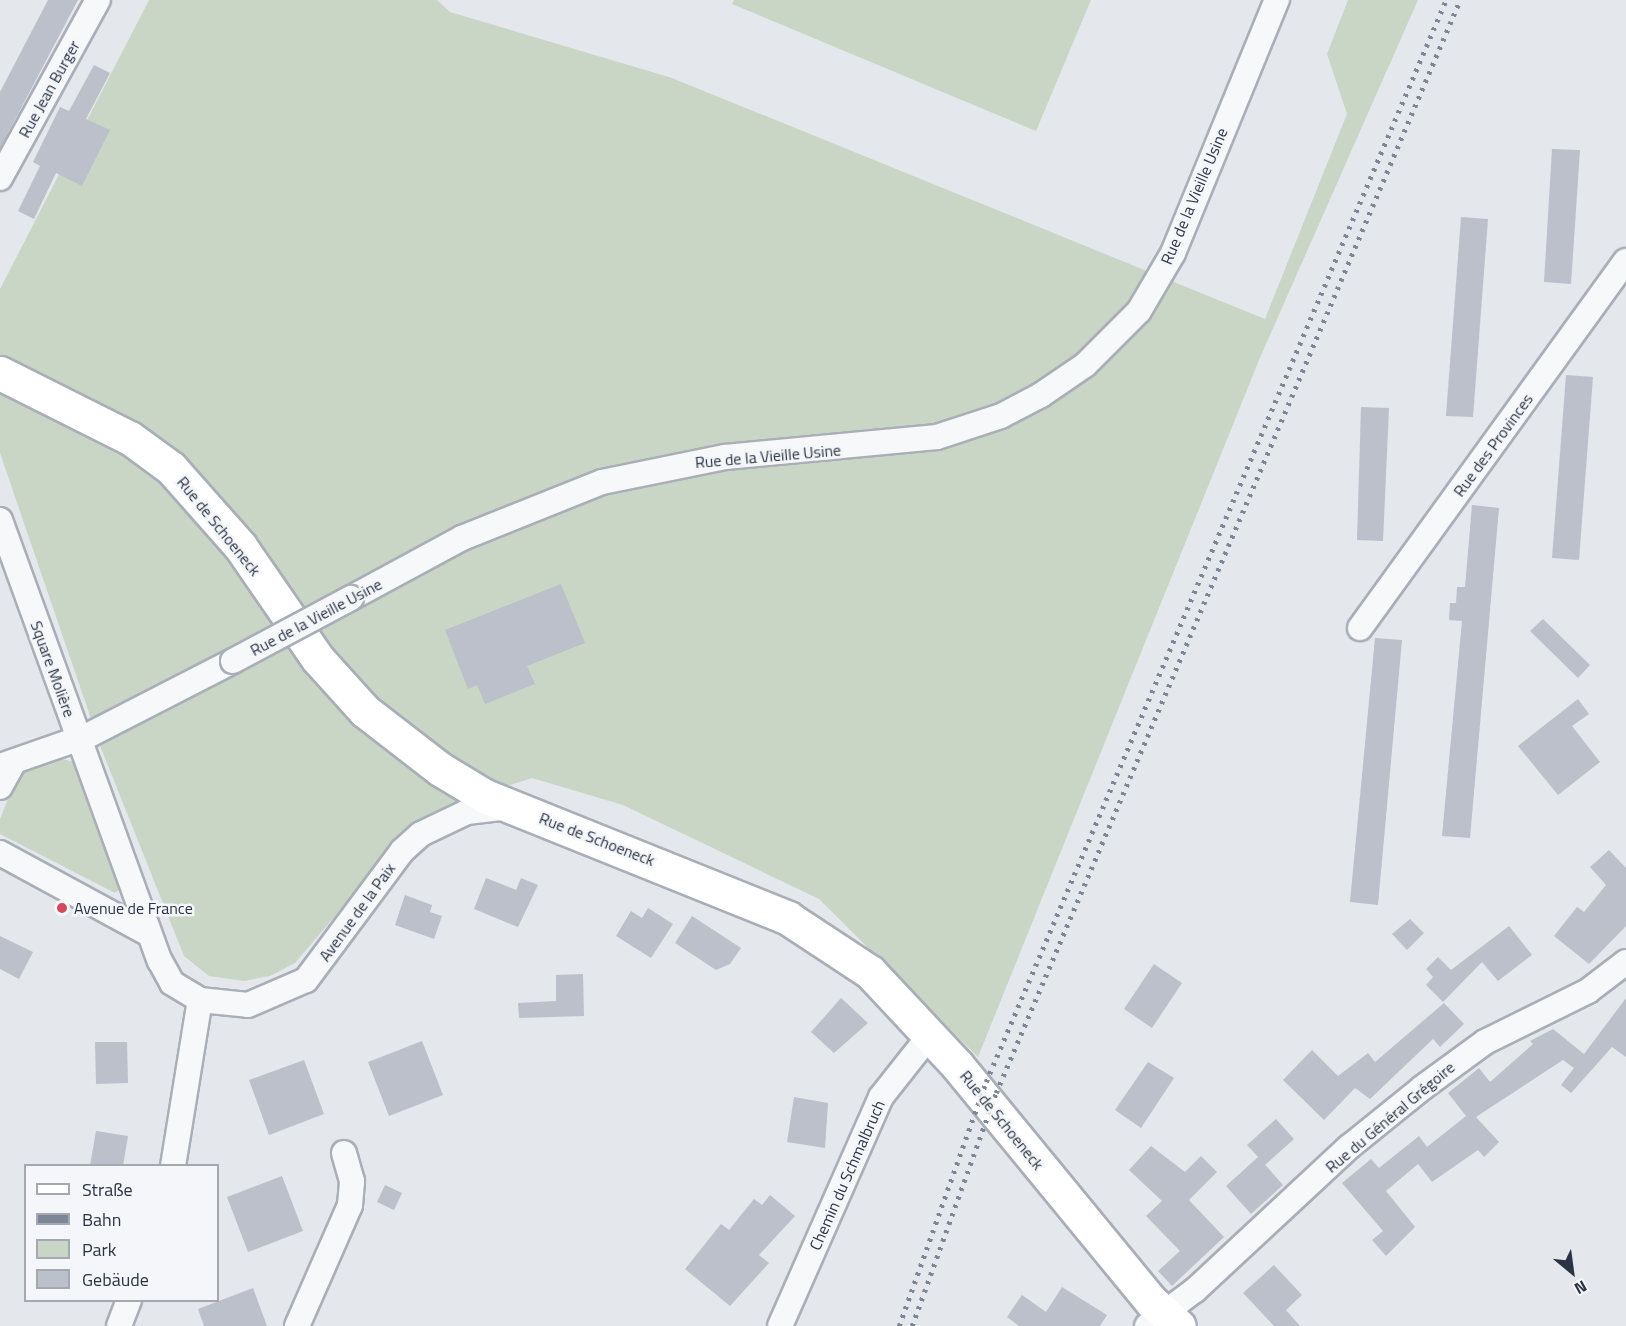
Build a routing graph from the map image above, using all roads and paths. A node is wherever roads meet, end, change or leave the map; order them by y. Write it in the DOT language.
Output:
graph roads {
  1 [pos="98,0"];
  2 [pos="1276,0"];
  3 [pos="0,178"];
  4 [pos="1626,261"];
  5 [pos="0,373"];
  6 [pos="0,520"];
  7 [pos="1360,628"];
  8 [pos="78,740"];
  9 [pos="7,764"];
  10 [pos="0,787"];
  11 [pos="512,807"];
  12 [pos="0,853"];
  13 [pos="149,934"];
  14 [pos="1626,962"];
  15 [pos="200,1000"];
  16 [pos="930,1035"];
  17 [pos="344,1153"];
  18 [pos="173,1164"];
  19 [pos="128,1302"];
  20 [pos="1164,1322"];
  21 [pos="119,1326"];
  22 [pos="297,1326"];
  23 [pos="780,1326"];
  1 -- 3 [label="street, Rue Jean Burger"];
  2 -- 8 [label="street, Rue de la Vieille Usine, bridge"];
  4 -- 7 [label="street, Rue des Provinces"];
  5 -- 11 [label="main road, Rue de Schoeneck"];
  6 -- 8 [label="street, Square Molière"];
  8 -- 9 [label="street, Square Molière"];
  8 -- 13 [label="street, Avenue de la Paix"];
  9 -- 10 [label="street"];
  11 -- 15 [label="street, Avenue de la Paix"];
  11 -- 16 [label="main road, Rue de Schoeneck"];
  12 -- 13 [label="street"];
  13 -- 15 [label="street, Avenue de la Paix"];
  14 -- 20 [label="street, Rue du Général Grégoire"];
  15 -- 18 [label="street"];
  16 -- 20 [label="main road, Rue de Schoeneck"];
  16 -- 23 [label="street, Chemin du Schmalbruch"];
  17 -- 22 [label="street"];
  19 -- 21 [label="street"];
}
